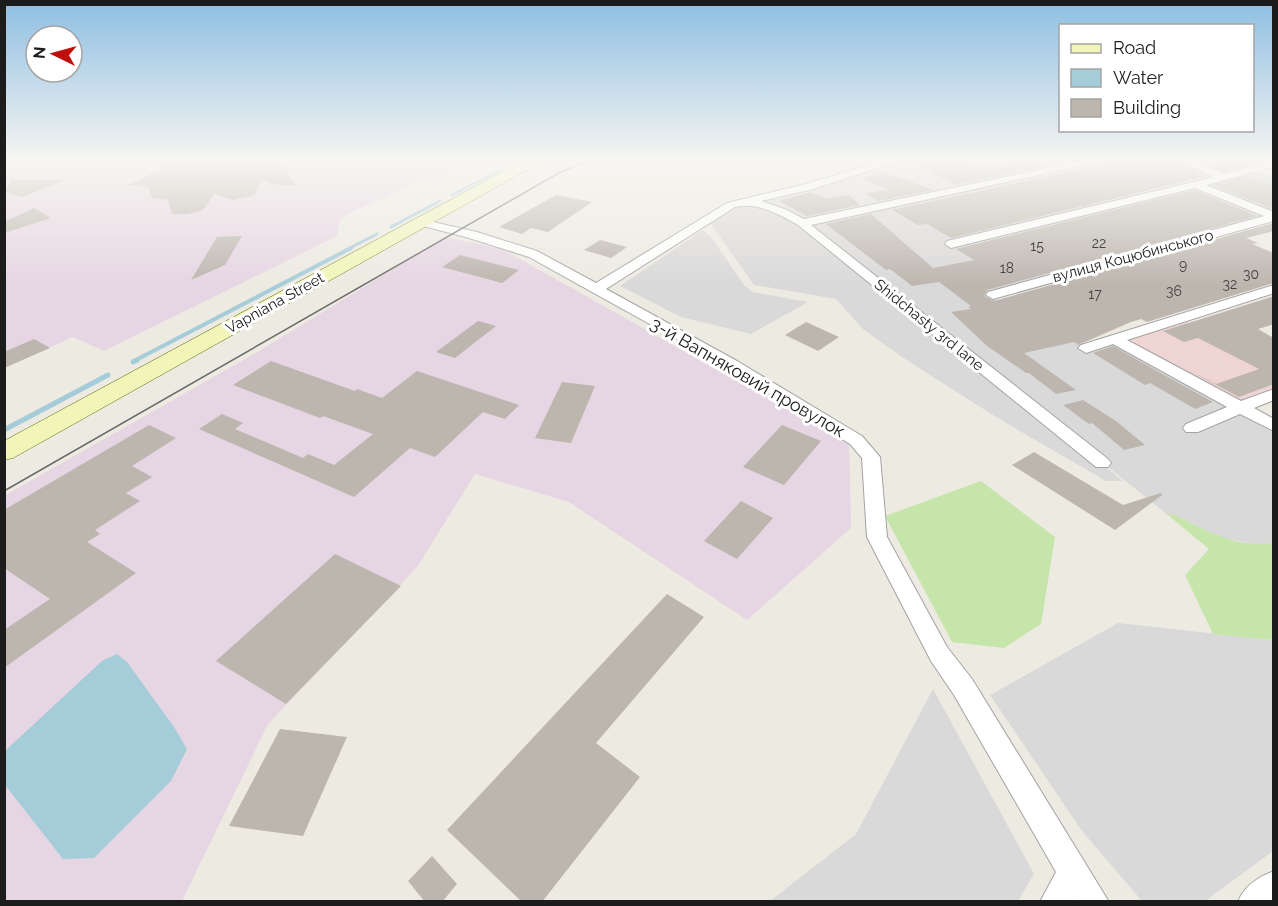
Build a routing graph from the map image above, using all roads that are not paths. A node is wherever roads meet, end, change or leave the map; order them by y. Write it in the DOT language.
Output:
graph roads {
  1 [pos="458,201"];
  2 [pos="748,201"];
  3 [pos="906,201"];
  4 [pos="1129,201"];
  5 [pos="1236,201"];
  6 [pos="1274,217"];
  7 [pos="420,222"];
  8 [pos="802,223"];
  9 [pos="951,244"];
  10 [pos="596,289"];
  11 [pos="1274,289"];
  12 [pos="993,295"];
  13 [pos="1114,339"];
  14 [pos="1086,348"];
  15 [pos="1274,394"];
  16 [pos="1240,408"];
  17 [pos="1274,426"];
  18 [pos="1192,428"];
  19 [pos="4,452"];
  20 [pos="1102,463"];
  21 [pos="1073,872"];
  22 [pos="1274,886"];
  23 [pos="1055,902"];
  24 [pos="1094,902"];
  25 [pos="1253,902"];
  1 -- 7 [label="street, Vapniana Street"];
  2 -- 8 [label="street, Shidchasty 3rd lane"];
  2 -- 10 [label="street"];
  3 -- 8 [label="street"];
  4 -- 9 [label="street"];
  5 -- 6 [label="street"];
  6 -- 12 [label="street, вулиця Коцюбинського"];
  7 -- 10 [label="street, 3-й Вапняковий провулок"];
  7 -- 19 [label="street, Vapniana Street"];
  8 -- 20 [label="street, Shidchasty 3rd lane"];
  10 -- 21 [label="street, 3-й Вапняковий провулок"];
  11 -- 13 [label="street"];
  13 -- 14 [label="street"];
  13 -- 16 [label="street"];
  15 -- 16 [label="street"];
  16 -- 17 [label="street"];
  16 -- 18 [label="street"];
  21 -- 23 [label="street"];
  21 -- 24 [label="street, 3-й Вапняковий провулок"];
  22 -- 25 [label="street"];
}
